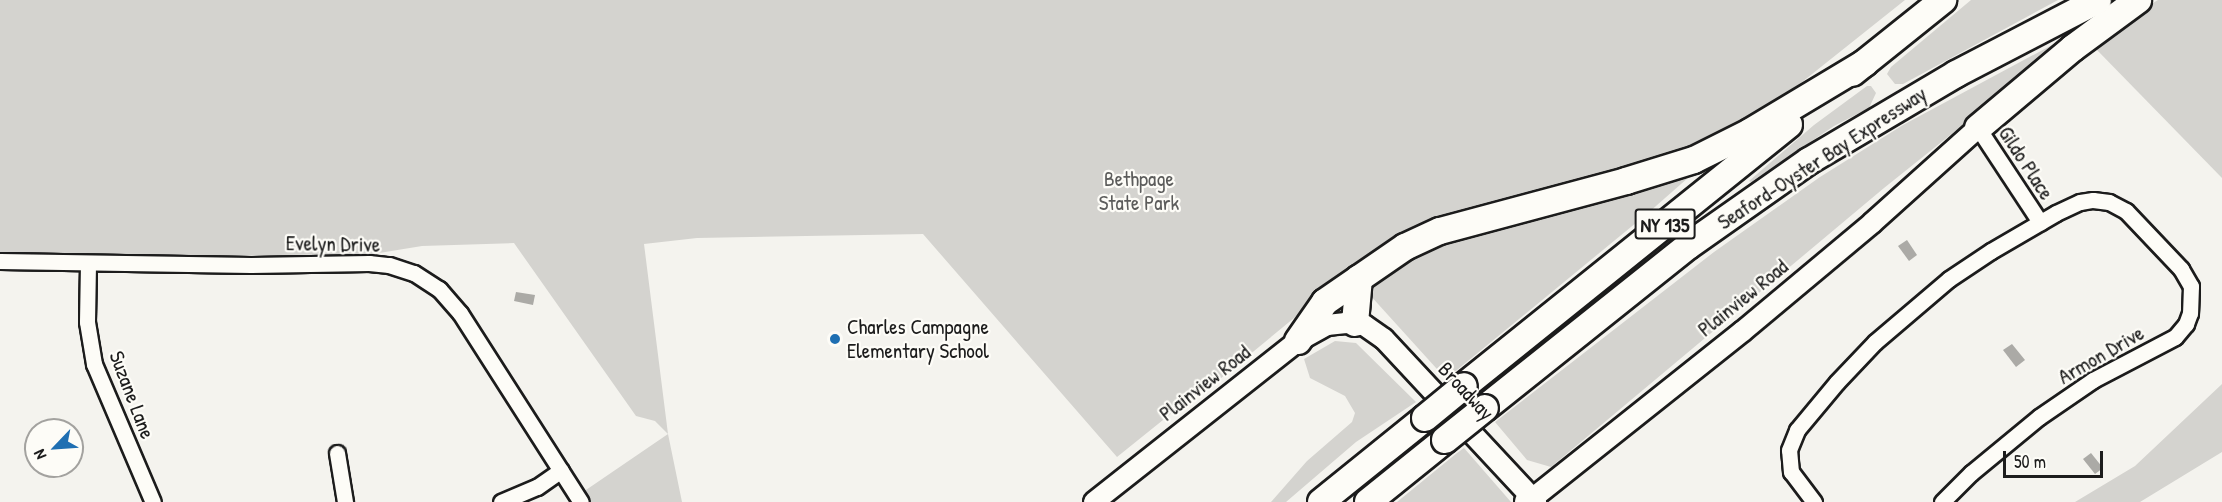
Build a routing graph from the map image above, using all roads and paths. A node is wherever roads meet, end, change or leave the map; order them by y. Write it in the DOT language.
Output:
graph roads {
  1 [pos="1943,0"];
  2 [pos="2098,0"];
  3 [pos="2138,0"];
  4 [pos="1865,63"];
  5 [pos="1978,128"];
  6 [pos="2040,222"];
  7 [pos="0,261"];
  8 [pos="88,264"];
  9 [pos="1359,278"];
  10 [pos="1355,323"];
  11 [pos="1298,341"];
  12 [pos="337,453"];
  13 [pos="561,470"];
  14 [pos="1532,501"];
  15 [pos="153,502"];
  16 [pos="345,502"];
  17 [pos="501,502"];
  18 [pos="581,502"];
  19 [pos="1094,502"];
  20 [pos="1321,502"];
  21 [pos="1368,502"];
  22 [pos="1814,502"];
  23 [pos="1942,502"];
  1 -- 4 [label="highway, Seaford-Oyster Bay Expressway / NY 135"];
  2 -- 21 [label="highway, Seaford-Oyster Bay Expressway / NY 135, bridge"];
  3 -- 5 [label="highway"];
  4 -- 9 [label="highway"];
  4 -- 20 [label="highway, Seaford-Oyster Bay Expressway / NY 135, bridge"];
  5 -- 6 [label="street, Gildo Place"];
  5 -- 14 [label="street, Plainview Road"];
  6 -- 22 [label="street"];
  6 -- 23 [label="street, Armon Drive"];
  7 -- 8 [label="street, Evelyn Drive"];
  8 -- 13 [label="street, Evelyn Drive"];
  8 -- 15 [label="street, Suzane Lane"];
  9 -- 10 [label="highway"];
  9 -- 11 [label="highway"];
  10 -- 11 [label="street, Plainview Road"];
  10 -- 14 [label="street, Broadway"];
  11 -- 19 [label="street, Plainview Road"];
  12 -- 16 [label="street"];
  13 -- 17 [label="street"];
  13 -- 18 [label="street, Evelyn Drive"];
}
